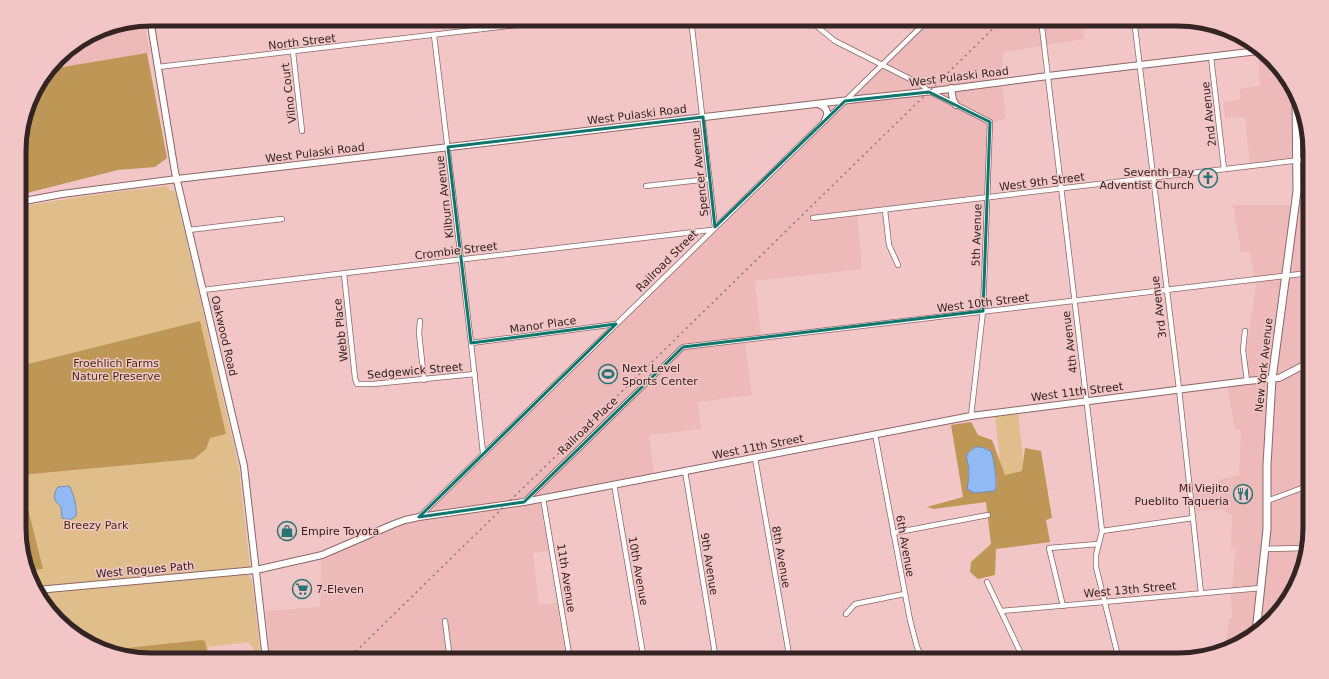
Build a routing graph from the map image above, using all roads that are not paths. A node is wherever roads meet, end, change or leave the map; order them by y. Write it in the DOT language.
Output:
graph roads {
  1 [pos="151,26"];
  2 [pos="501,26"];
  3 [pos="692,26"];
  4 [pos="818,26"];
  5 [pos="922,26"];
  6 [pos="1042,26"];
  7 [pos="1135,26"];
  8 [pos="434,35"];
  9 [pos="293,52"];
  10 [pos="1254,52"];
  11 [pos="1211,57"];
  12 [pos="882,65"];
  13 [pos="1140,66"];
  14 [pos="158,67"];
  15 [pos="1048,76"];
  16 [pos="951,88"];
  17 [pos="929,92"];
  18 [pos="846,101"];
  19 [pos="818,104"];
  20 [pos="956,104"];
  21 [pos="1296,111"];
  22 [pos="703,118"];
  23 [pos="825,120"];
  24 [pos="302,131"];
  25 [pos="448,147"];
  26 [pos="1303,160"];
  27 [pos="1296,161"];
  28 [pos="1224,169"];
  29 [pos="709,178"];
  30 [pos="1153,178"];
  31 [pos="177,179"];
  32 [pos="646,186"];
  33 [pos="1061,188"];
  34 [pos="988,197"];
  35 [pos="26,201"];
  36 [pos="885,210"];
  37 [pos="813,218"];
  38 [pos="282,219"];
  39 [pos="713,229"];
  40 [pos="189,230"];
  41 [pos="461,260"];
  42 [pos="898,265"];
  43 [pos="344,274"];
  44 [pos="1303,274"];
  45 [pos="1285,276"];
  46 [pos="203,290"];
  47 [pos="1167,290"];
  48 [pos="1074,301"];
  49 [pos="983,311"];
  50 [pos="420,321"];
  51 [pos="616,324"];
  52 [pos="1246,331"];
  53 [pos="471,343"];
  54 [pos="683,347"];
  55 [pos="1303,366"];
  56 [pos="475,374"];
  57 [pos="1272,379"];
  58 [pos="424,380"];
  59 [pos="1247,381"];
  60 [pos="357,384"];
  61 [pos="1178,390"];
  62 [pos="1086,401"];
  63 [pos="971,416"];
  64 [pos="874,434"];
  65 [pos="483,453"];
  66 [pos="755,458"];
  67 [pos="685,471"];
  68 [pos="614,484"];
  69 [pos="1303,487"];
  70 [pos="544,498"];
  71 [pos="1267,500"];
  72 [pos="524,502"];
  73 [pos="988,515"];
  74 [pos="419,517"];
  75 [pos="1193,518"];
  76 [pos="1102,531"];
  77 [pos="893,533"];
  78 [pos="1098,544"];
  79 [pos="1301,548"];
  80 [pos="1265,549"];
  81 [pos="256,570"];
  82 [pos="986,582"];
  83 [pos="1261,588"];
  84 [pos="43,589"];
  85 [pos="1201,593"];
  86 [pos="904,594"];
  87 [pos="1104,602"];
  88 [pos="1063,606"];
  89 [pos="1001,611"];
  90 [pos="846,614"];
  91 [pos="445,621"];
  92 [pos="1257,624"];
  93 [pos="265,653"];
  94 [pos="449,653"];
  95 [pos="569,653"];
  96 [pos="643,653"];
  97 [pos="715,653"];
  98 [pos="789,653"];
  99 [pos="920,653"];
  100 [pos="1021,653"];
  101 [pos="1117,653"];
  1 -- 14 [label="main road, Oakwood Road"];
  2 -- 8 [label="street, North Street"];
  3 -- 22 [label="street, Spencer Avenue"];
  4 -- 12 [label="street, 5th Avenue"];
  5 -- 12 [label="street, Railroad Street"];
  6 -- 15 [label="street, 4th Avenue"];
  7 -- 13 [label="street, 3rd Avenue"];
  8 -- 9 [label="street, North Street"];
  8 -- 25 [label="street, Kilburn Avenue"];
  9 -- 14 [label="street, North Street"];
  9 -- 24 [label="street, Vilno Court"];
  10 -- 11 [label="main road, West Pulaski Road"];
  11 -- 13 [label="main road, West Pulaski Road"];
  11 -- 28 [label="street, 2nd Avenue"];
  12 -- 17 [label="street, 5th Avenue"];
  12 -- 18 [label="street, Railroad Street"];
  13 -- 15 [label="main road, West Pulaski Road"];
  13 -- 30 [label="street, 3rd Avenue"];
  14 -- 31 [label="main road, Oakwood Road"];
  15 -- 16 [label="main road, West Pulaski Road"];
  15 -- 33 [label="street, 4th Avenue"];
  16 -- 17 [label="main road, West Pulaski Road"];
  16 -- 20 [label="main road"];
  17 -- 18 [label="main road, West Pulaski Road"];
  17 -- 20 [label="street, 5th Avenue"];
  18 -- 19 [label="main road, West Pulaski Road"];
  18 -- 23 [label="street, Railroad Street"];
  19 -- 22 [label="main road, West Pulaski Road"];
  19 -- 23 [label="main road"];
  20 -- 34 [label="street, 5th Avenue"];
  21 -- 27 [label="main road, New York Avenue"];
  22 -- 25 [label="main road, West Pulaski Road"];
  22 -- 29 [label="street, Spencer Avenue"];
  23 -- 39 [label="street, Railroad Street"];
  25 -- 31 [label="main road, West Pulaski Road"];
  25 -- 41 [label="street, Kilburn Avenue"];
  26 -- 27 [label="street, West 9th Street"];
  27 -- 28 [label="street, West 9th Street"];
  27 -- 45 [label="main road, New York Avenue"];
  28 -- 30 [label="street, West 9th Street"];
  29 -- 32 [label="street"];
  29 -- 39 [label="street, Spencer Avenue"];
  30 -- 33 [label="street, West 9th Street"];
  30 -- 47 [label="street, 3rd Avenue"];
  31 -- 35 [label="main road, West Pulaski Road"];
  31 -- 40 [label="main road, Oakwood Road"];
  33 -- 34 [label="street, West 9th Street"];
  33 -- 48 [label="street, 4th Avenue"];
  34 -- 36 [label="street, West 9th Street"];
  34 -- 49 [label="street, 5th Avenue"];
  36 -- 37 [label="street, West 9th Street"];
  36 -- 42 [label="street"];
  38 -- 40 [label="street"];
  39 -- 41 [label="street, Crombie Street"];
  39 -- 51 [label="street, Railroad Street"];
  40 -- 46 [label="main road, Oakwood Road"];
  41 -- 43 [label="street, Crombie Street"];
  41 -- 53 [label="street, Kilburn Avenue"];
  43 -- 46 [label="street, Crombie Street"];
  43 -- 60 [label="street, Webb Place"];
  44 -- 45 [label="street, West 10th Street"];
  45 -- 47 [label="street, West 10th Street"];
  45 -- 57 [label="main road, New York Avenue"];
  46 -- 81 [label="main road, Oakwood Road"];
  47 -- 48 [label="street, West 10th Street"];
  47 -- 61 [label="street, 3rd Avenue"];
  48 -- 49 [label="street, West 10th Street"];
  48 -- 62 [label="street, 4th Avenue"];
  49 -- 54 [label="street, West 10th Street"];
  49 -- 63 [label="street, 5th Avenue"];
  50 -- 58 [label="street"];
  51 -- 53 [label="street, Manor Place"];
  51 -- 65 [label="street, Railroad Street"];
  52 -- 59 [label="street"];
  53 -- 56 [label="street, Kilburn Avenue"];
  54 -- 72 [label="street, Railroad Place"];
  55 -- 57 [label="main road, West 11th Street"];
  56 -- 58 [label="street, Sedgewick Street"];
  56 -- 65 [label="street, Kilburn Avenue"];
  57 -- 59 [label="main road, West 11th Street"];
  57 -- 71 [label="main road, New York Avenue"];
  58 -- 60 [label="street, Sedgewick Street"];
  59 -- 61 [label="main road, West 11th Street"];
  61 -- 62 [label="main road, West 11th Street"];
  61 -- 75 [label="street, 3rd Avenue"];
  62 -- 63 [label="main road, West 11th Street"];
  62 -- 76 [label="street, 4th Avenue"];
  63 -- 64 [label="main road, West 11th Street"];
  64 -- 66 [label="main road, West 11th Street"];
  64 -- 77 [label="street, 6th Avenue"];
  65 -- 74 [label="street, Railroad Street"];
  66 -- 67 [label="main road, West 11th Street"];
  66 -- 98 [label="street, 8th Avenue"];
  67 -- 68 [label="main road, West 11th Street"];
  67 -- 97 [label="street, 9th Avenue"];
  68 -- 70 [label="main road, West 11th Street"];
  68 -- 96 [label="street, 10th Avenue"];
  69 -- 71 [label="street"];
  70 -- 72 [label="main road, West 11th Street"];
  70 -- 95 [label="street, 11th Avenue"];
  71 -- 80 [label="main road, New York Avenue"];
  72 -- 74 [label="main road, West 11th Street"];
  73 -- 77 [label="street"];
  74 -- 81 [label="main road, West 11th Street"];
  75 -- 76 [label="street"];
  75 -- 85 [label="street, 3rd Avenue"];
  76 -- 78 [label="street, 4th Avenue"];
  77 -- 86 [label="street, 6th Avenue"];
  78 -- 87 [label="street, 4th Avenue"];
  78 -- 88 [label="street"];
  79 -- 80 [label="street"];
  80 -- 83 [label="main road, New York Avenue"];
  81 -- 84 [label="main road, West Rogues Path"];
  81 -- 93 [label="main road, Oakwood Road"];
  82 -- 89 [label="street"];
  83 -- 85 [label="street, West 13th Street"];
  83 -- 92 [label="main road, New York Avenue"];
  85 -- 87 [label="street, West 13th Street"];
  86 -- 90 [label="street"];
  86 -- 99 [label="street, 6th Avenue"];
  87 -- 88 [label="street, West 13th Street"];
  87 -- 101 [label="street, 4th Avenue"];
  88 -- 89 [label="street, West 13th Street"];
  89 -- 100 [label="street"];
  91 -- 94 [label="street"];
}
